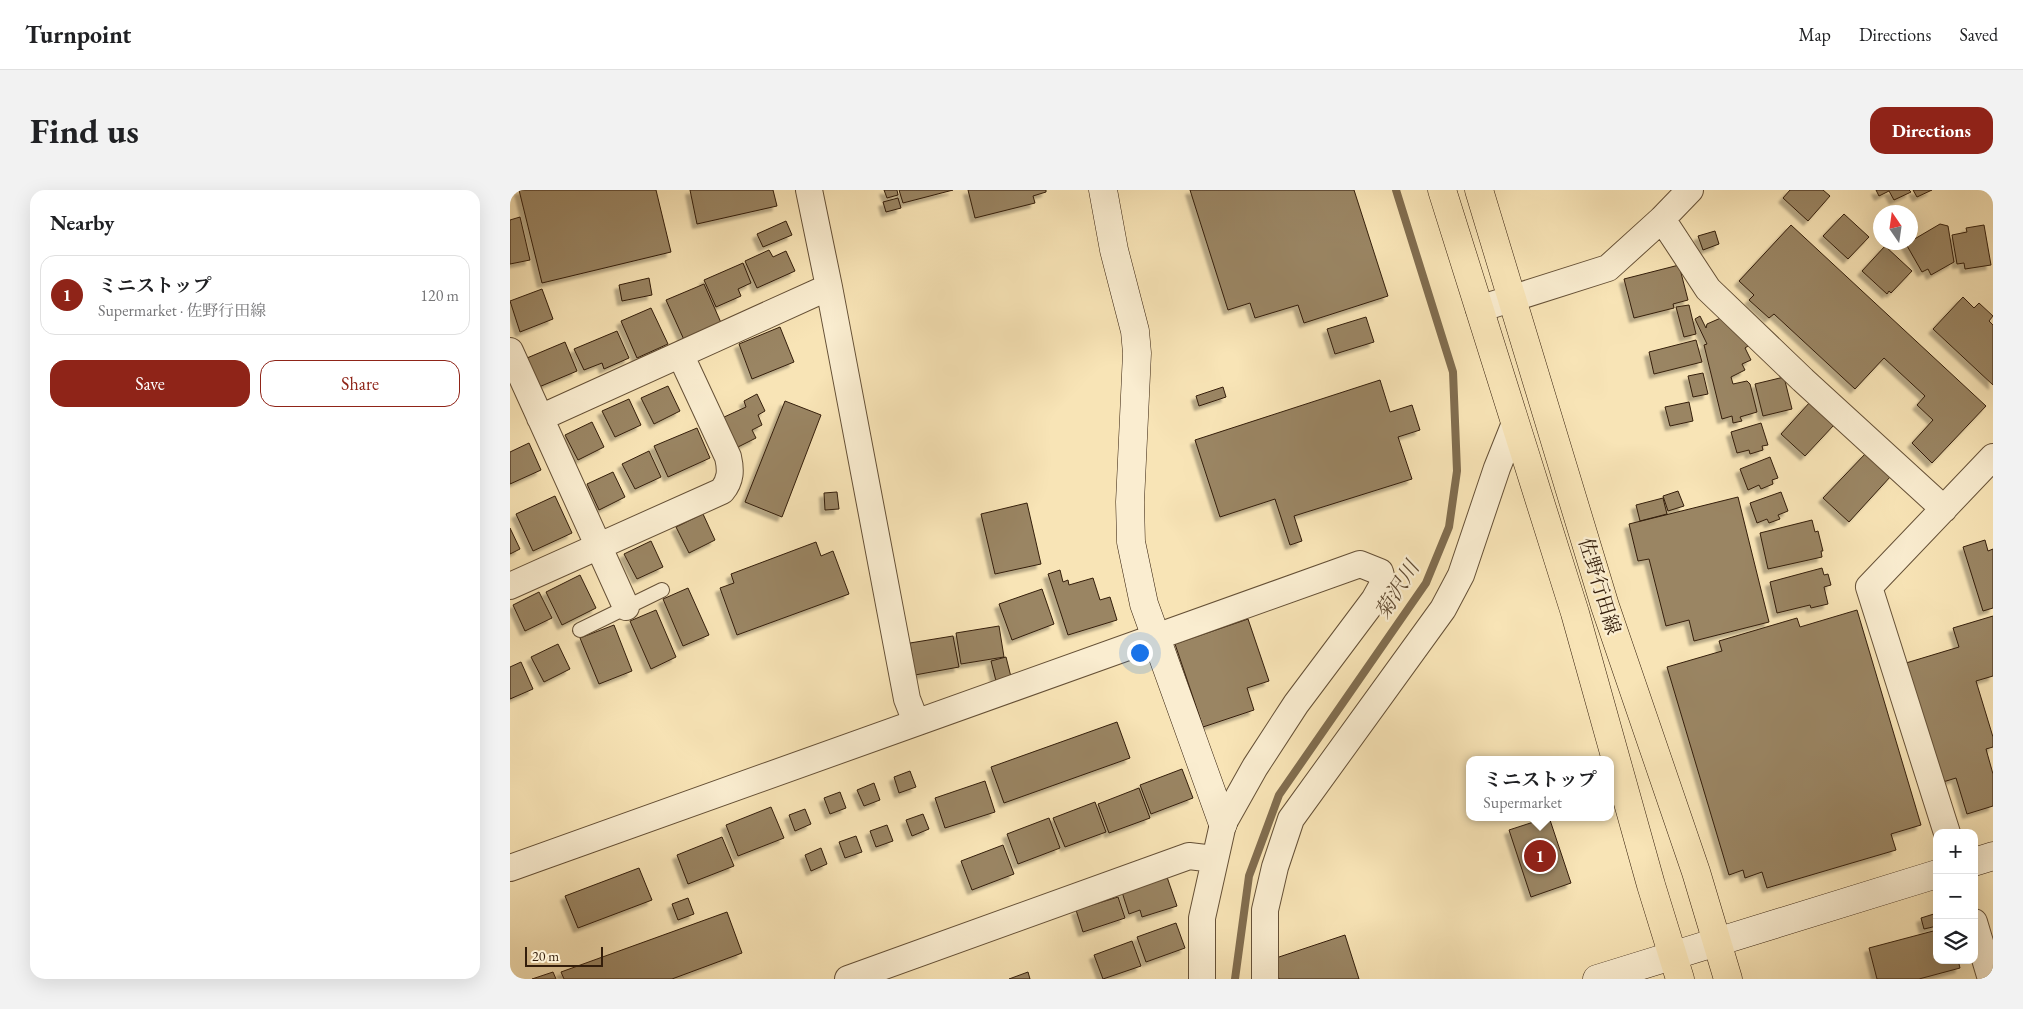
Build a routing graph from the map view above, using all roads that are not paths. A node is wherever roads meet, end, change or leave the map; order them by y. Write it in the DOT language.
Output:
graph roads {
  1 [pos="808,190"];
  2 [pos="1103,190"];
  3 [pos="1442,190"];
  4 [pos="1479,190"];
  5 [pos="1690,190"];
  6 [pos="1662,219"];
  7 [pos="829,287"];
  8 [pos="1512,299"];
  9 [pos="1479,309"];
  10 [pos="680,356"];
  11 [pos="513,365"];
  12 [pos="540,418"];
  13 [pos="1515,423"];
  14 [pos="1993,457"];
  15 [pos="1944,509"];
  16 [pos="599,546"];
  17 [pos="510,586"];
  18 [pos="662,590"];
  19 [pos="626,607"];
  20 [pos="580,630"];
  21 [pos="1155,637"];
  22 [pos="916,722"];
  23 [pos="1223,824"];
  24 [pos="1946,829"];
  25 [pos="1993,856"];
  26 [pos="1214,859"];
  27 [pos="1978,861"];
  28 [pos="510,868"];
  29 [pos="1933,875"];
  30 [pos="1978,935"];
  31 [pos="1718,942"];
  32 [pos="1676,968"];
  33 [pos="848,979"];
  34 [pos="1202,979"];
  35 [pos="1266,979"];
  36 [pos="1597,979"];
  37 [pos="1728,979"];
  38 [pos="1991,979"];
  1 -- 7 [label="street"];
  2 -- 21 [label="street"];
  3 -- 9 [label="main road, 佐野行田線"];
  4 -- 8 [label="main road, 佐野行田線"];
  5 -- 6 [label="street"];
  6 -- 8 [label="street"];
  6 -- 15 [label="street"];
  7 -- 10 [label="street"];
  7 -- 22 [label="street"];
  8 -- 9 [label="street"];
  8 -- 31 [label="main road, 佐野行田線"];
  9 -- 13 [label="main road, 佐野行田線"];
  10 -- 12 [label="street"];
  10 -- 16 [label="street"];
  11 -- 12 [label="street"];
  12 -- 16 [label="street"];
  13 -- 32 [label="main road, 佐野行田線"];
  13 -- 35 [label="street"];
  14 -- 15 [label="street"];
  15 -- 24 [label="street"];
  16 -- 17 [label="street"];
  16 -- 19 [label="street"];
  18 -- 19 [label="lane"];
  19 -- 20 [label="lane"];
  21 -- 22 [label="street"];
  21 -- 23 [label="street"];
  21 -- 23 [label="street"];
  22 -- 28 [label="street"];
  23 -- 26 [label="street"];
  25 -- 27 [label="street"];
  26 -- 33 [label="street"];
  26 -- 34 [label="street"];
  29 -- 31 [label="street"];
  30 -- 38 [label="street"];
  31 -- 32 [label="street"];
  31 -- 37 [label="main road, 佐野行田線"];
  32 -- 36 [label="street"];
}
